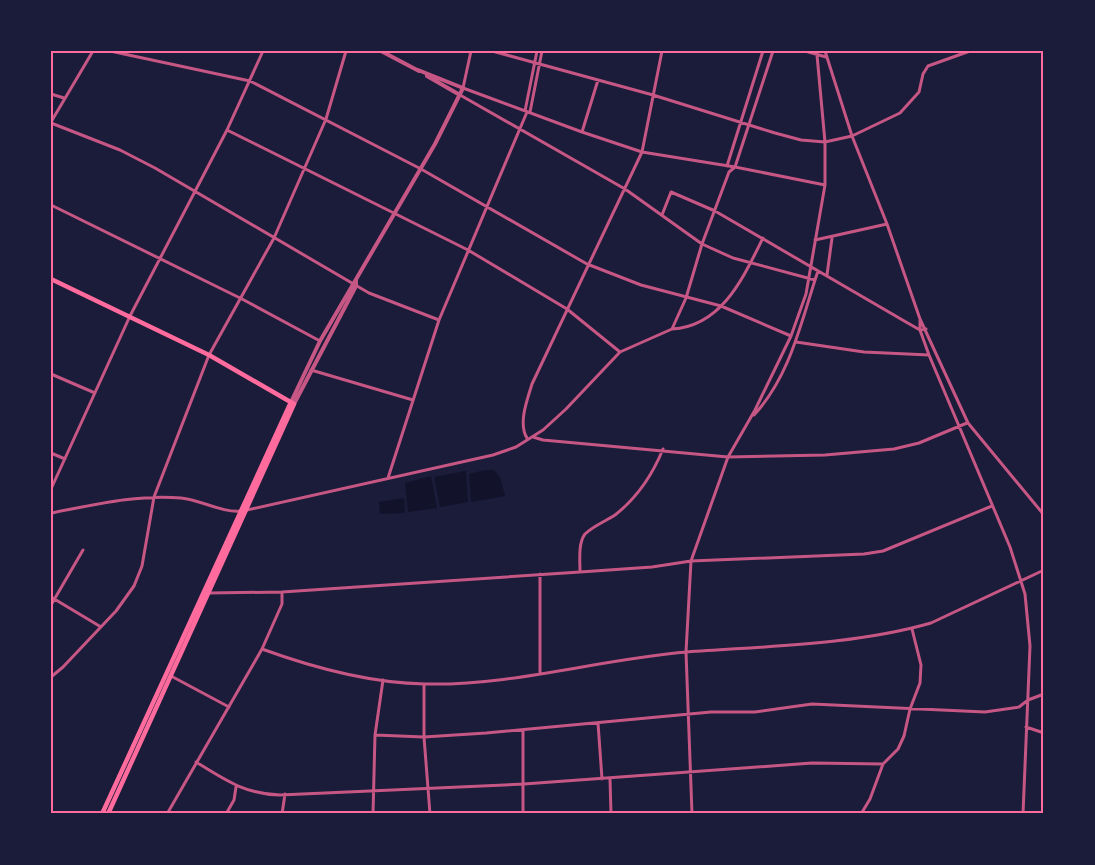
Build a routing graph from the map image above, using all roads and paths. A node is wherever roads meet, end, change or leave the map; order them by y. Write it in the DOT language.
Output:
graph roads {
  1 [pos="93,51"];
  2 [pos="110,51"];
  3 [pos="263,51"];
  4 [pos="346,51"];
  5 [pos="381,51"];
  6 [pos="471,51"];
  7 [pos="492,51"];
  8 [pos="537,51"];
  9 [pos="542,51"];
  10 [pos="662,51"];
  11 [pos="763,51"];
  12 [pos="773,51"];
  13 [pos="805,51"];
  14 [pos="825,51"];
  15 [pos="970,51"];
  16 [pos="817,55"];
  17 [pos="827,57"];
  18 [pos="536,63"];
  19 [pos="541,64"];
  20 [pos="418,70"];
  21 [pos="598,80"];
  22 [pos="250,81"];
  23 [pos="463,88"];
  24 [pos="51,94"];
  25 [pos="460,95"];
  26 [pos="653,96"];
  27 [pos="64,98"];
  28 [pos="527,112"];
  29 [pos="326,118"];
  30 [pos="51,123"];
  31 [pos="741,123"];
  32 [pos="749,126"];
  33 [pos="521,129"];
  34 [pos="227,130"];
  35 [pos="582,132"];
  36 [pos="852,136"];
  37 [pos="825,142"];
  38 [pos="642,152"];
  39 [pos="727,166"];
  40 [pos="735,167"];
  41 [pos="306,168"];
  42 [pos="421,169"];
  43 [pos="729,172"];
  44 [pos="825,185"];
  45 [pos="625,189"];
  46 [pos="194,191"];
  47 [pos="51,205"];
  48 [pos="486,206"];
  49 [pos="715,210"];
  50 [pos="396,213"];
  51 [pos="662,215"];
  52 [pos="887,224"];
  53 [pos="274,238"];
  54 [pos="763,238"];
  55 [pos="832,238"];
  56 [pos="815,240"];
  57 [pos="702,244"];
  58 [pos="468,250"];
  59 [pos="160,258"];
  60 [pos="587,264"];
  61 [pos="750,264"];
  62 [pos="812,268"];
  63 [pos="818,272"];
  64 [pos="827,275"];
  65 [pos="809,278"];
  66 [pos="51,279"];
  67 [pos="816,280"];
  68 [pos="355,283"];
  69 [pos="686,298"];
  70 [pos="242,299"];
  71 [pos="721,306"];
  72 [pos="567,309"];
  73 [pos="130,316"];
  74 [pos="920,319"];
  75 [pos="439,320"];
  76 [pos="672,329"];
  77 [pos="926,329"];
  78 [pos="920,330"];
  79 [pos="791,336"];
  80 [pos="322,342"];
  81 [pos="796,342"];
  82 [pos="620,352"];
  83 [pos="209,355"];
  84 [pos="929,355"];
  85 [pos="309,369"];
  86 [pos="51,374"];
  87 [pos="96,393"];
  88 [pos="955,395"];
  89 [pos="946,396"];
  90 [pos="413,400"];
  91 [pos="292,403"];
  92 [pos="750,419"];
  93 [pos="968,422"];
  94 [pos="959,427"];
  95 [pos="532,437"];
  96 [pos="527,438"];
  97 [pos="663,450"];
  98 [pos="51,453"];
  99 [pos="728,457"];
  100 [pos="65,459"];
  101 [pos="388,478"];
  102 [pos="51,489"];
  103 [pos="154,497"];
  104 [pos="247,504"];
  105 [pos="992,506"];
  106 [pos="247,510"];
  107 [pos="241,511"];
  108 [pos="51,513"];
  109 [pos="1044,516"];
  110 [pos="83,550"];
  111 [pos="690,561"];
  112 [pos="1044,570"];
  113 [pos="580,572"];
  114 [pos="540,574"];
  115 [pos="1022,579"];
  116 [pos="207,592"];
  117 [pos="282,592"];
  118 [pos="51,597"];
  119 [pos="56,600"];
  120 [pos="51,605"];
  121 [pos="101,627"];
  122 [pos="912,629"];
  123 [pos="262,649"];
  124 [pos="686,652"];
  125 [pos="540,674"];
  126 [pos="169,675"];
  127 [pos="51,676"];
  128 [pos="383,680"];
  129 [pos="424,684"];
  130 [pos="1044,694"];
  131 [pos="1028,700"];
  132 [pos="229,707"];
  133 [pos="910,709"];
  134 [pos="687,715"];
  135 [pos="598,723"];
  136 [pos="1026,727"];
  137 [pos="523,730"];
  138 [pos="1044,733"];
  139 [pos="374,735"];
  140 [pos="424,737"];
  141 [pos="196,762"];
  142 [pos="884,764"];
  143 [pos="688,772"];
  144 [pos="602,779"];
  145 [pos="610,779"];
  146 [pos="524,784"];
  147 [pos="236,787"];
  148 [pos="117,788"];
  149 [pos="427,789"];
  150 [pos="374,791"];
  151 [pos="285,794"];
  152 [pos="102,814"];
  153 [pos="108,814"];
  154 [pos="167,814"];
  155 [pos="226,814"];
  156 [pos="282,814"];
  157 [pos="372,814"];
  158 [pos="430,814"];
  159 [pos="523,814"];
  160 [pos="612,814"];
  161 [pos="692,814"];
  162 [pos="861,814"];
  163 [pos="1023,814"];
  1 -- 27 [label="street"];
  2 -- 22 [label="street"];
  3 -- 22 [label="street"];
  4 -- 29 [label="street"];
  5 -- 20 [label="street"];
  6 -- 23 [label="street"];
  7 -- 18 [label="street"];
  8 -- 18 [label="street"];
  9 -- 19 [label="street"];
  10 -- 26 [label="street"];
  11 -- 31 [label="street"];
  12 -- 32 [label="street"];
  13 -- 16 [label="street"];
  14 -- 17 [label="street"];
  15 -- 36 [label="street"];
  16 -- 17 [label="street"];
  16 -- 37 [label="street"];
  17 -- 36 [label="street"];
  18 -- 19 [label="street"];
  18 -- 28 [label="street"];
  19 -- 21 [label="street"];
  19 -- 28 [label="street"];
  20 -- 23 [label="street"];
  20 -- 25 [label="street"];
  21 -- 26 [label="street"];
  21 -- 35 [label="street"];
  22 -- 29 [label="street"];
  22 -- 34 [label="street"];
  23 -- 25 [label="street"];
  23 -- 28 [label="street"];
  24 -- 27 [label="street"];
  25 -- 33 [label="street"];
  25 -- 42 [label="street"];
  26 -- 31 [label="street"];
  26 -- 38 [label="street"];
  27 -- 30 [label="street"];
  28 -- 33 [label="street"];
  28 -- 35 [label="street"];
  29 -- 41 [label="street"];
  29 -- 42 [label="street"];
  30 -- 46 [label="street"];
  31 -- 32 [label="street"];
  31 -- 39 [label="street"];
  32 -- 37 [label="street"];
  32 -- 40 [label="street"];
  33 -- 45 [label="street"];
  33 -- 48 [label="street"];
  34 -- 41 [label="street"];
  34 -- 46 [label="street"];
  35 -- 38 [label="street"];
  36 -- 37 [label="street"];
  36 -- 52 [label="street"];
  37 -- 44 [label="street"];
  38 -- 39 [label="street"];
  38 -- 45 [label="street"];
  39 -- 40 [label="street"];
  39 -- 43 [label="street"];
  40 -- 43 [label="street"];
  40 -- 44 [label="street"];
  41 -- 50 [label="street"];
  41 -- 53 [label="street"];
  42 -- 48 [label="street"];
  42 -- 50 [label="street"];
  43 -- 49 [label="street"];
  44 -- 56 [label="street"];
  45 -- 51 [label="street"];
  45 -- 60 [label="street"];
  46 -- 53 [label="street"];
  46 -- 59 [label="street"];
  47 -- 59 [label="street"];
  48 -- 58 [label="street"];
  48 -- 60 [label="street"];
  49 -- 51 [label="street"];
  49 -- 54 [label="street"];
  49 -- 57 [label="street"];
  50 -- 58 [label="street"];
  50 -- 68 [label="street"];
  51 -- 57 [label="street"];
  52 -- 55 [label="street"];
  52 -- 74 [label="street"];
  53 -- 68 [label="street"];
  53 -- 70 [label="street"];
  54 -- 61 [label="street"];
  54 -- 62 [label="street"];
  55 -- 56 [label="street"];
  55 -- 64 [label="street"];
  56 -- 62 [label="street"];
  57 -- 61 [label="street"];
  57 -- 69 [label="street"];
  58 -- 72 [label="street"];
  58 -- 75 [label="street"];
  59 -- 70 [label="street"];
  59 -- 73 [label="street"];
  60 -- 69 [label="street"];
  60 -- 72 [label="street"];
  61 -- 65 [label="street"];
  61 -- 71 [label="street"];
  62 -- 63 [label="street"];
  62 -- 65 [label="street"];
  63 -- 64 [label="street"];
  63 -- 67 [label="street"];
  64 -- 78 [label="street"];
  65 -- 67 [label="street"];
  65 -- 79 [label="street"];
  66 -- 73 [label="main road"];
  67 -- 81 [label="street"];
  68 -- 75 [label="street"];
  68 -- 80 [label="street"];
  69 -- 71 [label="street"];
  69 -- 76 [label="street"];
  70 -- 80 [label="street"];
  70 -- 83 [label="street"];
  71 -- 76 [label="street"];
  71 -- 79 [label="street"];
  72 -- 82 [label="street"];
  72 -- 96 [label="street"];
  73 -- 83 [label="main road"];
  73 -- 87 [label="street"];
  74 -- 77 [label="street"];
  74 -- 78 [label="street"];
  75 -- 90 [label="street"];
  76 -- 82 [label="street"];
  77 -- 78 [label="street"];
  77 -- 88 [label="street"];
  78 -- 84 [label="street"];
  79 -- 92 [label="street"];
  80 -- 85 [label="street"];
  81 -- 84 [label="street"];
  81 -- 92 [label="street"];
  82 -- 95 [label="street"];
  83 -- 91 [label="main road"];
  83 -- 103 [label="street"];
  84 -- 89 [label="street"];
  85 -- 90 [label="street"];
  85 -- 91 [label="street"];
  86 -- 87 [label="street"];
  87 -- 100 [label="street"];
  88 -- 89 [label="street"];
  88 -- 93 [label="street"];
  89 -- 94 [label="street"];
  90 -- 101 [label="street"];
  91 -- 104 [label="main road"];
  92 -- 99 [label="street"];
  93 -- 94 [label="street"];
  93 -- 109 [label="street"];
  94 -- 99 [label="street"];
  94 -- 105 [label="street"];
  95 -- 96 [label="street"];
  95 -- 97 [label="street"];
  96 -- 101 [label="street"];
  97 -- 99 [label="street"];
  97 -- 113 [label="street"];
  98 -- 100 [label="street"];
  99 -- 111 [label="street"];
  100 -- 102 [label="street"];
  101 -- 106 [label="street"];
  103 -- 107 [label="street"];
  103 -- 108 [label="street"];
  103 -- 121 [label="street"];
  104 -- 106 [label="main road"];
  104 -- 107 [label="main road"];
  105 -- 111 [label="street"];
  105 -- 115 [label="street"];
  106 -- 116 [label="main road"];
  107 -- 116 [label="main road"];
  110 -- 119 [label="street"];
  111 -- 113 [label="street"];
  111 -- 124 [label="street"];
  112 -- 115 [label="street"];
  113 -- 114 [label="street"];
  114 -- 117 [label="street"];
  114 -- 125 [label="street"];
  115 -- 122 [label="street"];
  115 -- 131 [label="street"];
  116 -- 117 [label="street"];
  116 -- 126 [label="main road"];
  117 -- 123 [label="street"];
  118 -- 119 [label="street"];
  119 -- 120 [label="street"];
  119 -- 121 [label="street"];
  121 -- 127 [label="street"];
  122 -- 124 [label="street"];
  122 -- 133 [label="street"];
  123 -- 128 [label="street"];
  123 -- 132 [label="street"];
  124 -- 125 [label="street"];
  124 -- 134 [label="street"];
  125 -- 129 [label="street"];
  126 -- 132 [label="street"];
  126 -- 148 [label="main road"];
  128 -- 129 [label="street"];
  128 -- 139 [label="street"];
  129 -- 140 [label="street"];
  130 -- 131 [label="street"];
  131 -- 133 [label="street"];
  131 -- 136 [label="street"];
  132 -- 141 [label="street"];
  133 -- 134 [label="street"];
  133 -- 142 [label="street"];
  134 -- 135 [label="street"];
  134 -- 143 [label="street"];
  135 -- 137 [label="street"];
  135 -- 144 [label="street"];
  136 -- 138 [label="street"];
  136 -- 163 [label="street"];
  137 -- 140 [label="street"];
  137 -- 146 [label="street"];
  139 -- 140 [label="street"];
  139 -- 150 [label="street"];
  140 -- 149 [label="street"];
  141 -- 147 [label="street"];
  141 -- 154 [label="street"];
  142 -- 143 [label="street"];
  142 -- 162 [label="street"];
  143 -- 145 [label="street"];
  143 -- 161 [label="street"];
  144 -- 145 [label="street"];
  144 -- 146 [label="street"];
  145 -- 160 [label="street"];
  146 -- 149 [label="street"];
  146 -- 159 [label="street"];
  147 -- 151 [label="street"];
  147 -- 155 [label="street"];
  148 -- 152 [label="main road"];
  148 -- 153 [label="main road"];
  149 -- 150 [label="street"];
  149 -- 158 [label="street"];
  150 -- 151 [label="street"];
  150 -- 157 [label="street"];
  151 -- 156 [label="street"];
}
